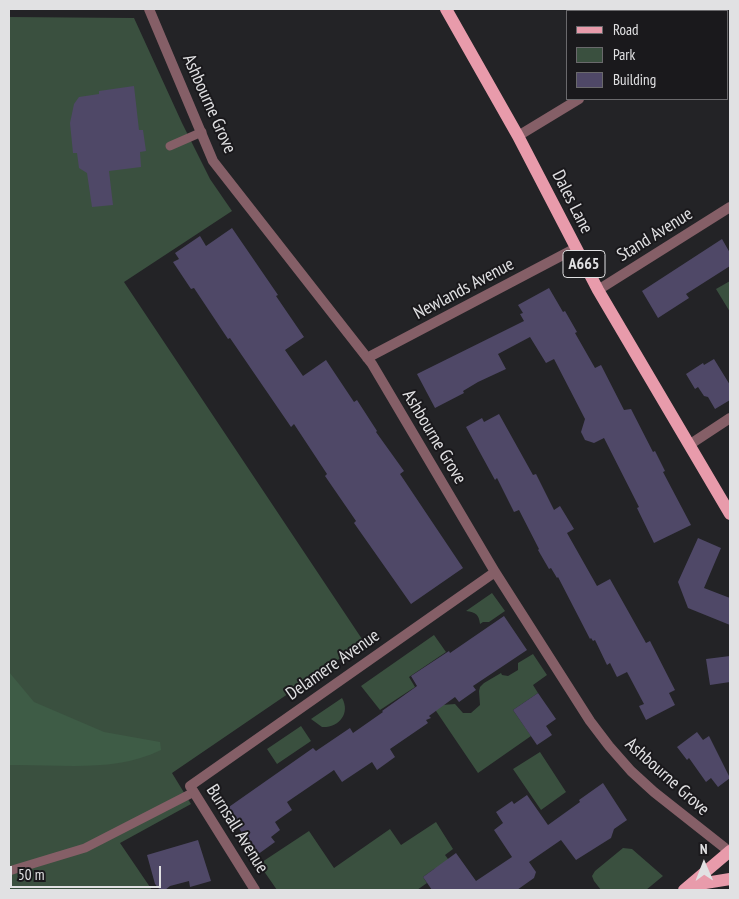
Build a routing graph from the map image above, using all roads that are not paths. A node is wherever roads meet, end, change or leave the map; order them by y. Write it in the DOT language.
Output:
graph roads {
  1 [pos="149,9"];
  2 [pos="446,9"];
  3 [pos="577,100"];
  4 [pos="202,132"];
  5 [pos="518,136"];
  6 [pos="170,146"];
  7 [pos="730,207"];
  8 [pos="576,248"];
  9 [pos="598,290"];
  10 [pos="368,358"];
  11 [pos="730,418"];
  12 [pos="689,445"];
  13 [pos="730,514"];
  14 [pos="495,572"];
  15 [pos="192,789"];
  16 [pos="730,852"];
  17 [pos="9,871"];
  18 [pos="730,879"];
  19 [pos="688,888"];
  20 [pos="255,890"];
  1 -- 4 [label="street, Ashbourne Grove"];
  2 -- 5 [label="main road, Dales Lane / A665"];
  3 -- 5 [label="street"];
  4 -- 6 [label="lane"];
  4 -- 10 [label="street, Ashbourne Grove"];
  5 -- 8 [label="main road, Dales Lane / A665"];
  7 -- 9 [label="street, Stand Avenue"];
  8 -- 9 [label="main road, Dales Lane / A665"];
  8 -- 10 [label="street, Newlands Avenue"];
  9 -- 12 [label="main road, Dales Lane / A665"];
  10 -- 14 [label="street, Ashbourne Grove"];
  11 -- 12 [label="street"];
  12 -- 13 [label="main road, Dales Lane / A665"];
  14 -- 15 [label="street, Delamere Avenue"];
  14 -- 16 [label="street, Ashbourne Grove"];
  15 -- 17 [label="lane"];
  15 -- 20 [label="street, Burnsall Avenue"];
  16 -- 19 [label="main road"];
  18 -- 19 [label="main road"];
}
